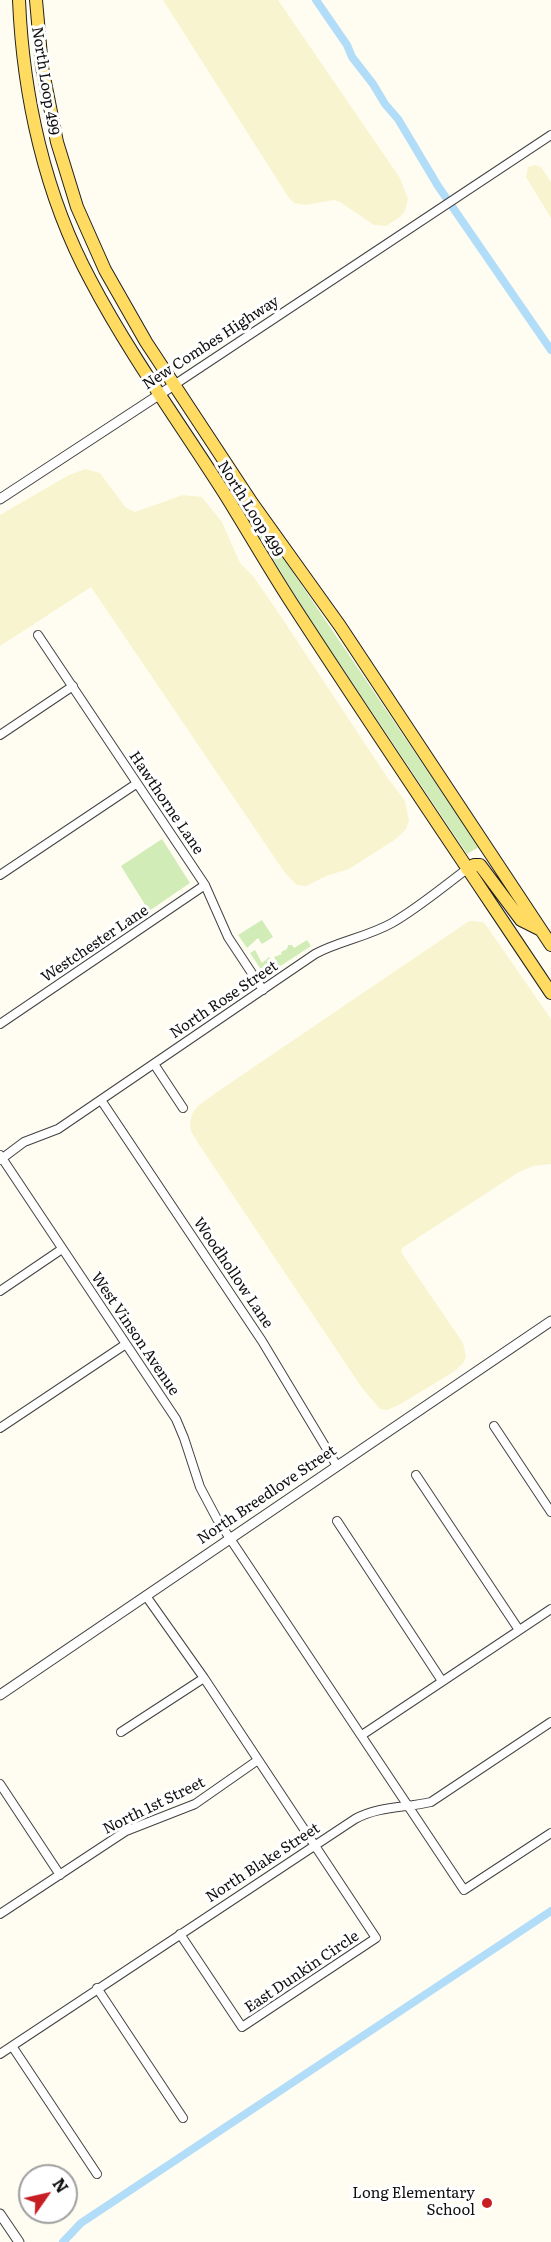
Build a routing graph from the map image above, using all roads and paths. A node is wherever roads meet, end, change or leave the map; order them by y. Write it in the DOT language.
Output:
graph roads {
  1 [pos="19,0"];
  2 [pos="36,0"];
  3 [pos="551,135"];
  4 [pos="174,385"];
  5 [pos="159,395"];
  6 [pos="0,499"];
  7 [pos="38,635"];
  8 [pos="73,686"];
  9 [pos="0,735"];
  10 [pos="136,784"];
  11 [pos="467,869"];
  12 [pos="0,875"];
  13 [pos="204,885"];
  14 [pos="542,931"];
  15 [pos="551,945"];
  16 [pos="263,990"];
  17 [pos="551,993"];
  18 [pos="0,1024"];
  19 [pos="154,1064"];
  20 [pos="101,1100"];
  21 [pos="183,1108"];
  22 [pos="1,1158"];
  23 [pos="62,1250"];
  24 [pos="0,1291"];
  25 [pos="550,1322"];
  26 [pos="126,1344"];
  27 [pos="494,1426"];
  28 [pos="0,1428"];
  29 [pos="337,1466"];
  30 [pos="416,1475"];
  31 [pos="551,1512"];
  32 [pos="337,1521"];
  33 [pos="231,1538"];
  34 [pos="146,1596"];
  35 [pos="551,1609"];
  36 [pos="519,1630"];
  37 [pos="204,1678"];
  38 [pos="442,1681"];
  39 [pos="0,1695"];
  40 [pos="551,1722"];
  41 [pos="121,1732"];
  42 [pos="362,1735"];
  43 [pos="258,1761"];
  44 [pos="0,1784"];
  45 [pos="408,1806"];
  46 [pos="551,1833"];
  47 [pos="314,1846"];
  48 [pos="60,1875"];
  49 [pos="0,1914"];
  50 [pos="180,1934"];
  51 [pos="97,1988"];
  52 [pos="12,2046"];
  53 [pos="0,2054"];
  54 [pos="183,2118"];
  55 [pos="97,2174"];
  56 [pos="0,2214"];
  57 [pos="19,2242"];
  1 -- 5 [label="main road, North Loop 499"];
  2 -- 4 [label="main road, North Loop 499"];
  3 -- 4 [label="street, New Combes Highway"];
  4 -- 5 [label="street, New Combes Highway"];
  4 -- 14 [label="main road, North Loop 499"];
  5 -- 6 [label="street, New Combes Highway"];
  5 -- 11 [label="main road, North Loop 499"];
  7 -- 8 [label="street, Hawthorne Lane"];
  8 -- 9 [label="street"];
  8 -- 10 [label="street, Hawthorne Lane"];
  10 -- 12 [label="street"];
  10 -- 13 [label="street, Hawthorne Lane"];
  11 -- 14 [label="main road"];
  11 -- 16 [label="street, North Rose Street"];
  11 -- 17 [label="main road, North Loop 499"];
  13 -- 16 [label="street, Hawthorne Lane"];
  13 -- 18 [label="street, Westchester Lane"];
  14 -- 15 [label="main road, North Loop 499"];
  16 -- 19 [label="street, North Rose Street"];
  19 -- 20 [label="street, North Rose Street"];
  19 -- 21 [label="street"];
  20 -- 22 [label="street, North Rose Street"];
  20 -- 29 [label="street, Woodhollow Lane"];
  22 -- 23 [label="street, West Vinson Avenue"];
  23 -- 24 [label="street"];
  23 -- 26 [label="street, West Vinson Avenue"];
  25 -- 29 [label="street, North Breedlove Street"];
  26 -- 28 [label="street"];
  26 -- 33 [label="street, West Vinson Avenue"];
  27 -- 31 [label="street"];
  29 -- 33 [label="street, North Breedlove Street"];
  30 -- 36 [label="street"];
  32 -- 38 [label="street"];
  33 -- 34 [label="street, North Breedlove Street"];
  33 -- 42 [label="street, West Vinson Avenue"];
  34 -- 37 [label="street"];
  34 -- 39 [label="street, North Breedlove Street"];
  35 -- 36 [label="street"];
  36 -- 38 [label="street"];
  37 -- 41 [label="street"];
  37 -- 43 [label="street"];
  38 -- 42 [label="street"];
  40 -- 45 [label="street, North Blake Street"];
  42 -- 45 [label="street, West Vinson Avenue"];
  43 -- 47 [label="street"];
  43 -- 48 [label="street, North 1st Street"];
  44 -- 48 [label="street"];
  45 -- 46 [label="street, West Vinson Avenue"];
  45 -- 47 [label="street, North Blake Street"];
  47 -- 50 [label="street, North Blake Street"];
  47 -- 50 [label="street, East Dunkin Circle"];
  48 -- 49 [label="street, North 1st Street"];
  50 -- 51 [label="street, North Blake Street"];
  51 -- 52 [label="street, North Blake Street"];
  51 -- 54 [label="street"];
  52 -- 53 [label="street, North Blake Street"];
  52 -- 55 [label="street"];
  56 -- 57 [label="street"];
}
